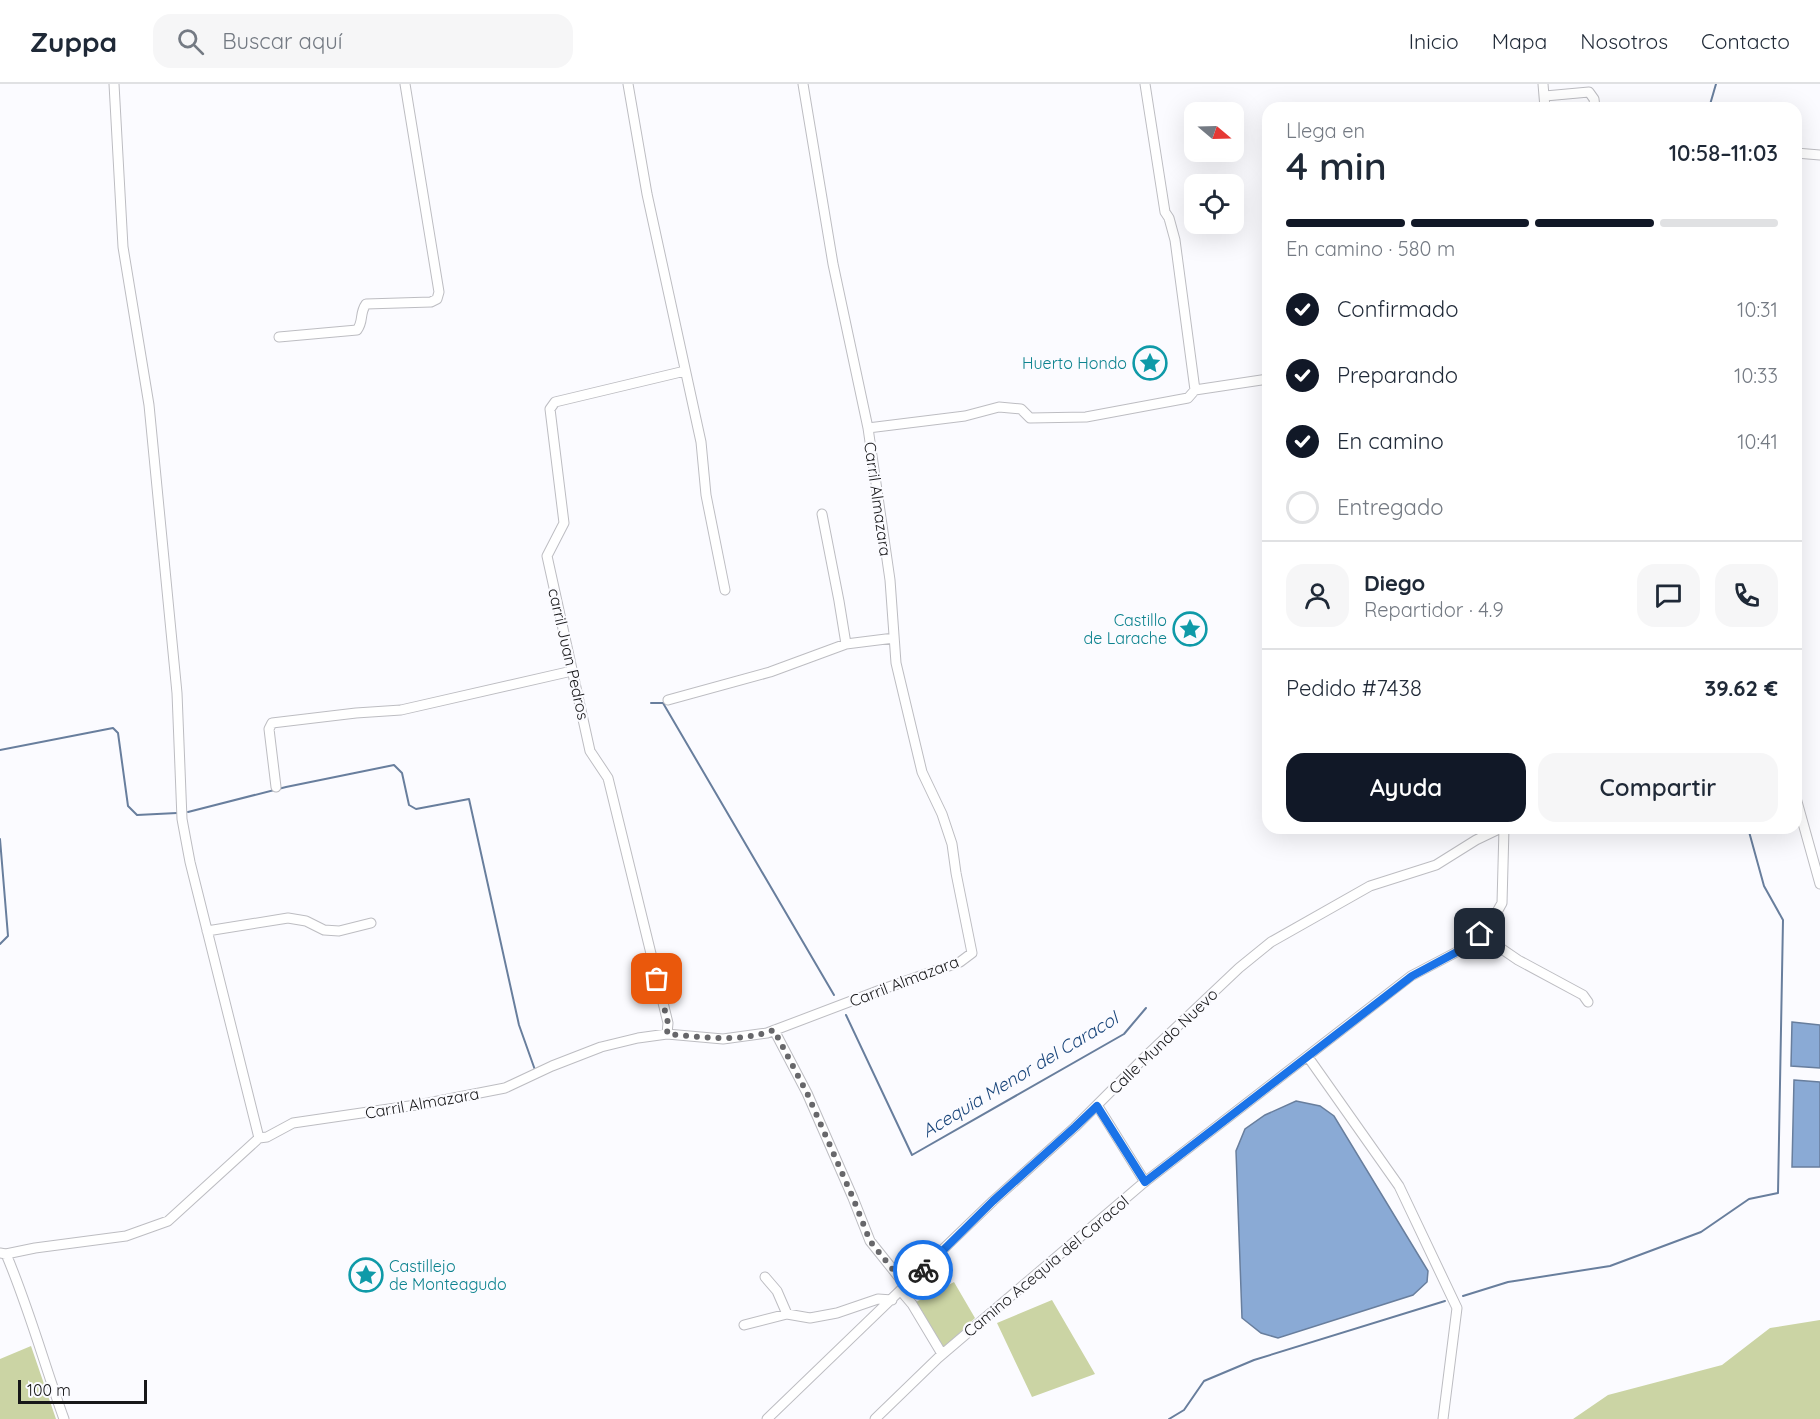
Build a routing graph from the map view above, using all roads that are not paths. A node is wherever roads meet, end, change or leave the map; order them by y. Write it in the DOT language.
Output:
graph roads {
  1 [pos="114,84"];
  2 [pos="405,84"];
  3 [pos="628,84"];
  4 [pos="802,84"];
  5 [pos="1145,84"];
  6 [pos="1543,84"];
  7 [pos="1545,96"];
  8 [pos="1545,102"];
  9 [pos="1594,102"];
  10 [pos="1802,154"];
  11 [pos="1820,155"];
  12 [pos="279,337"];
  13 [pos="685,371"];
  14 [pos="1262,380"];
  15 [pos="1195,390"];
  16 [pos="868,428"];
  17 [pos="822,514"];
  18 [pos="725,590"];
  19 [pos="894,638"];
  20 [pos="846,644"];
  21 [pos="572,671"];
  22 [pos="668,700"];
  23 [pos="276,787"];
  24 [pos="1802,820"];
  25 [pos="1489,834"];
  26 [pos="1502,834"];
  27 [pos="1820,884"];
  28 [pos="372,923"];
  29 [pos="207,931"];
  30 [pos="1480,934"];
  31 [pos="1588,1002"];
  32 [pos="774,1030"];
  33 [pos="667,1034"];
  34 [pos="1308,1057"];
  35 [pos="1097,1106"];
  36 [pos="259,1138"];
  37 [pos="1145,1182"];
  38 [pos="3,1254"];
  39 [pos="765,1277"];
  40 [pos="904,1288"];
  41 [pos="892,1300"];
  42 [pos="787,1314"];
  43 [pos="744,1325"];
  44 [pos="942,1354"];
  45 [pos="64,1419"];
  46 [pos="767,1419"];
  47 [pos="875,1419"];
  48 [pos="1443,1419"];
  1 -- 29 [label="street"];
  2 -- 12 [label="street"];
  3 -- 13 [label="street"];
  4 -- 16 [label="street, Carril Almazara"];
  5 -- 15 [label="street"];
  6 -- 7 [label="street"];
  7 -- 8 [label="street"];
  7 -- 9 [label="street"];
  10 -- 11 [label="street"];
  13 -- 18 [label="street"];
  13 -- 21 [label="street, carril Juan Pedros"];
  14 -- 15 [label="street"];
  15 -- 16 [label="street"];
  16 -- 19 [label="street, Carril Almazara"];
  17 -- 20 [label="street"];
  19 -- 20 [label="street"];
  19 -- 32 [label="street, Carril Almazara"];
  20 -- 22 [label="street"];
  21 -- 23 [label="street"];
  21 -- 33 [label="street, carril Juan Pedros"];
  24 -- 27 [label="street"];
  25 -- 35 [label="street, Calle Mundo Nuevo"];
  26 -- 30 [label="street, Camino Acequia del Caracol"];
  28 -- 29 [label="street"];
  29 -- 36 [label="street"];
  30 -- 31 [label="street"];
  30 -- 34 [label="street, Camino Acequia del Caracol"];
  32 -- 33 [label="street, Carril Almazara"];
  32 -- 40 [label="street"];
  33 -- 36 [label="street, Carril Almazara"];
  34 -- 37 [label="street, Camino Acequia del Caracol"];
  34 -- 48 [label="street"];
  35 -- 37 [label="street"];
  35 -- 40 [label="street, Calle Mundo Nuevo"];
  36 -- 38 [label="street, Carril Almazara"];
  37 -- 44 [label="street, Camino Acequia del Caracol"];
  38 -- 45 [label="street"];
  39 -- 42 [label="street"];
  40 -- 41 [label="street, Calle Mundo Nuevo"];
  40 -- 44 [label="street"];
  41 -- 42 [label="street"];
  41 -- 46 [label="street, Calle Mundo Nuevo"];
  42 -- 43 [label="street"];
  44 -- 47 [label="street, Camino Acequia del Caracol"];
}
